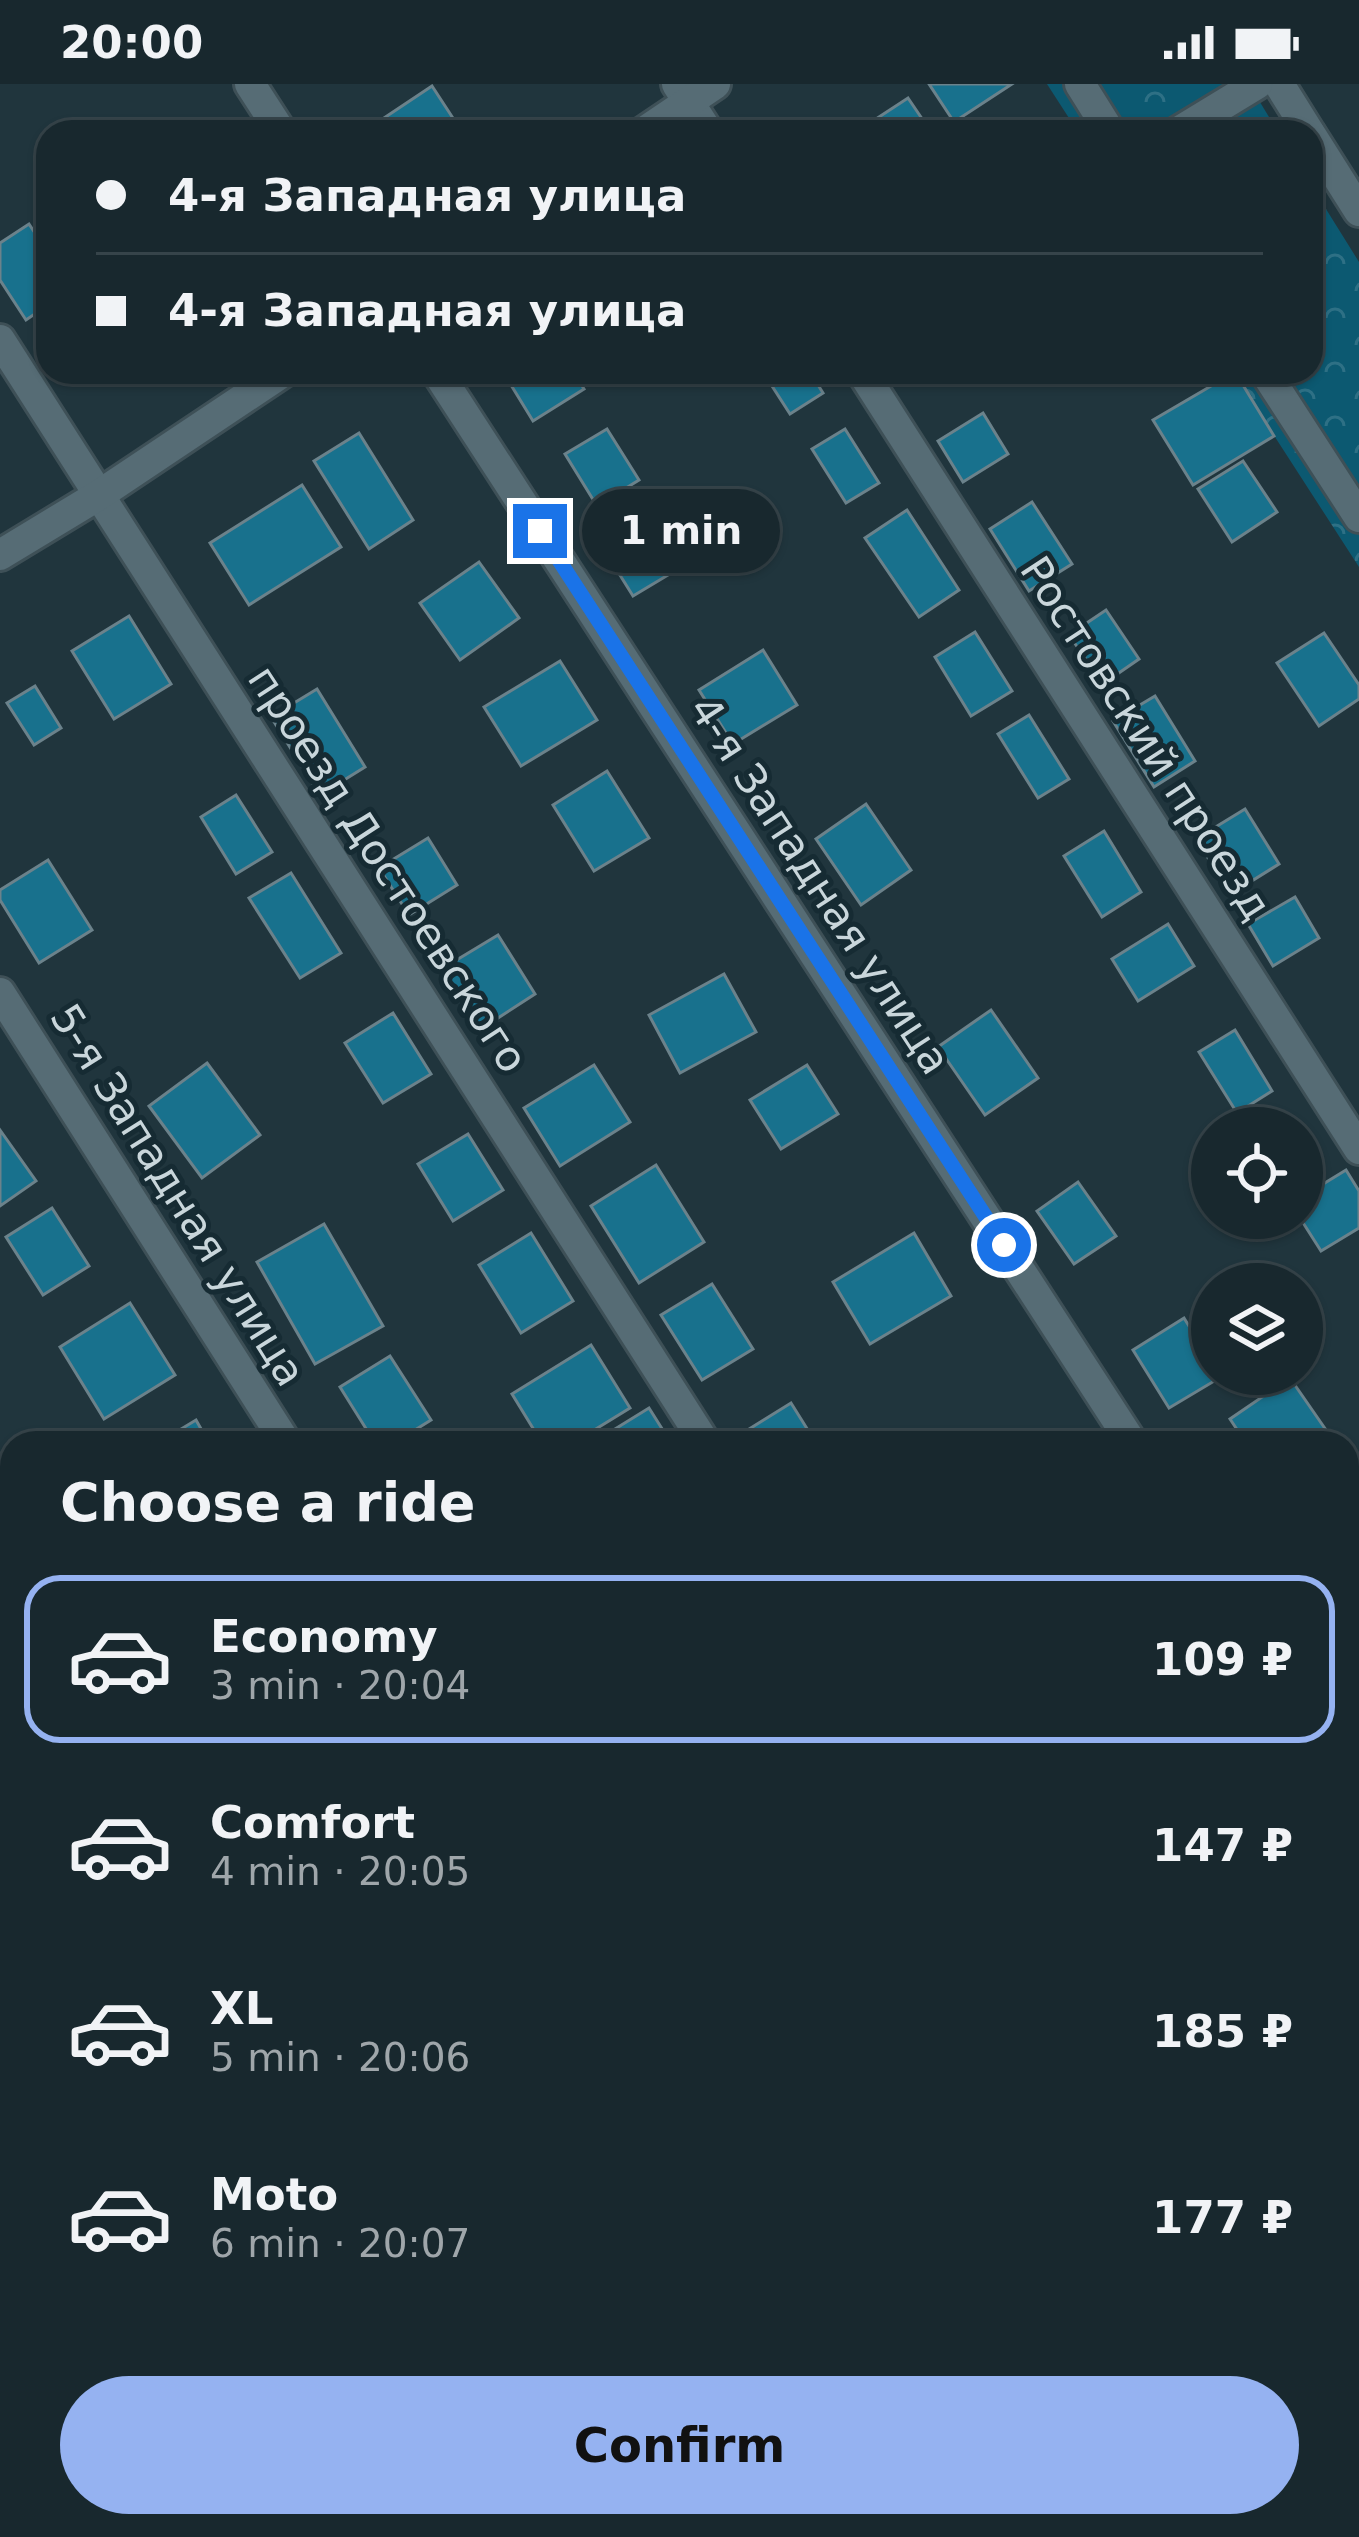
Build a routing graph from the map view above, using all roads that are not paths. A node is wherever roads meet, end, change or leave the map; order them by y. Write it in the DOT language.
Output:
graph roads {
  1 [pos="250,84"];
  2 [pos="715,84"];
  3 [pos="1080,84"];
  4 [pos="1257,84"];
  5 [pos="1279,84"];
  6 [pos="683,93"];
  7 [pos="273,120"];
  8 [pos="656,120"];
  9 [pos="700,120"];
  10 [pos="1102,120"];
  11 [pos="1198,120"];
  12 [pos="1301,120"];
  13 [pos="1323,154"];
  14 [pos="1359,211"];
  15 [pos="0,340"];
  16 [pos="265,384"];
  17 [pos="445,384"];
  18 [pos="870,384"];
  19 [pos="1273,384"];
  20 [pos="99,495"];
  21 [pos="1359,517"];
  22 [pos="0,555"];
  23 [pos="0,993"];
  24 [pos="1359,1149"];
  25 [pos="278,1431"];
  26 [pos="697,1431"];
  27 [pos="1124,1431"];
  1 -- 7 [label="street"];
  2 -- 6 [label="street"];
  3 -- 10 [label="street"];
  4 -- 11 [label="street"];
  5 -- 12 [label="street"];
  6 -- 8 [label="street"];
  6 -- 9 [label="street"];
  13 -- 14 [label="street"];
  15 -- 20 [label="street, проезд Достоевского"];
  16 -- 20 [label="street"];
  17 -- 27 [label="street, 4-я Западная улица"];
  18 -- 24 [label="street, Ростовский проезд"];
  19 -- 21 [label="street"];
  20 -- 22 [label="street"];
  20 -- 26 [label="street, проезд Достоевского"];
  23 -- 25 [label="street, 5-я Западная улица"];
}
